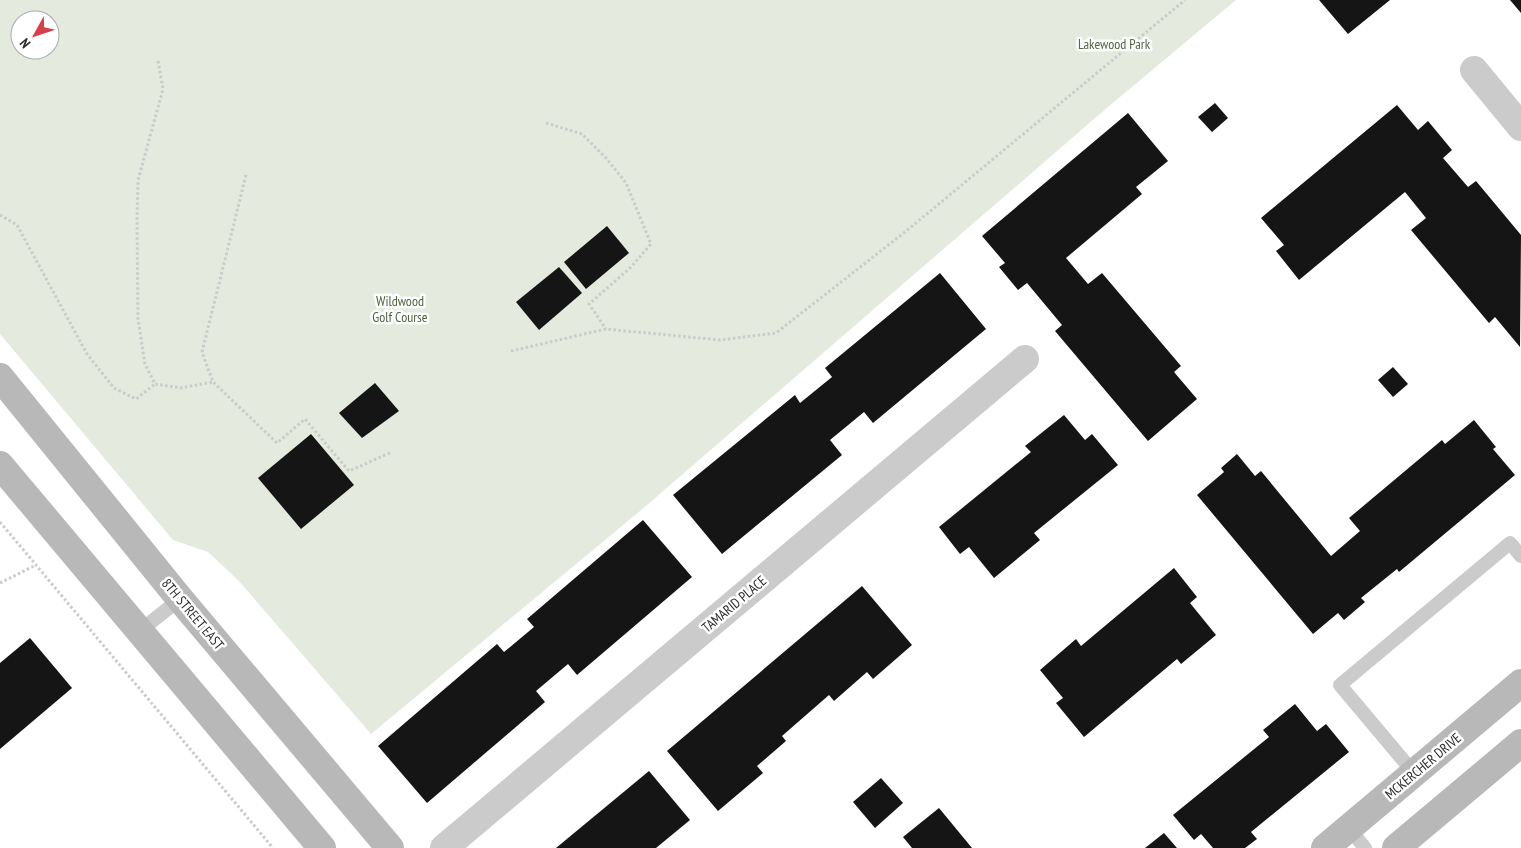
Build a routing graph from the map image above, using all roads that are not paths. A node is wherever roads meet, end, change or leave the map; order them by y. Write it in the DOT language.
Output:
graph roads {
  1 [pos="1474,70"];
  2 [pos="1521,127"];
  3 [pos="1025,359"];
  4 [pos="0,377"];
  5 [pos="0,465"];
  6 [pos="1521,556"];
  7 [pos="180,599"];
  8 [pos="141,630"];
  9 [pos="1521,683"];
  10 [pos="1521,743"];
  11 [pos="1414,774"];
  12 [pos="1357,838"];
  13 [pos="322,848"];
  14 [pos="390,848"];
  15 [pos="444,848"];
  16 [pos="1325,848"];
  17 [pos="1396,848"];
  1 -- 2 [label="street"];
  3 -- 15 [label="street, TAMARID PLACE"];
  4 -- 7 [label="main road, 8TH STREET EAST"];
  5 -- 8 [label="main road"];
  6 -- 11 [label="lane"];
  7 -- 8 [label="lane"];
  7 -- 14 [label="main road, 8TH STREET EAST"];
  8 -- 13 [label="main road"];
  9 -- 11 [label="main road, MCKERCHER DRIVE"];
  10 -- 17 [label="main road"];
  11 -- 12 [label="main road, MCKERCHER DRIVE"];
  12 -- 16 [label="main road, MCKERCHER DRIVE"];
}
